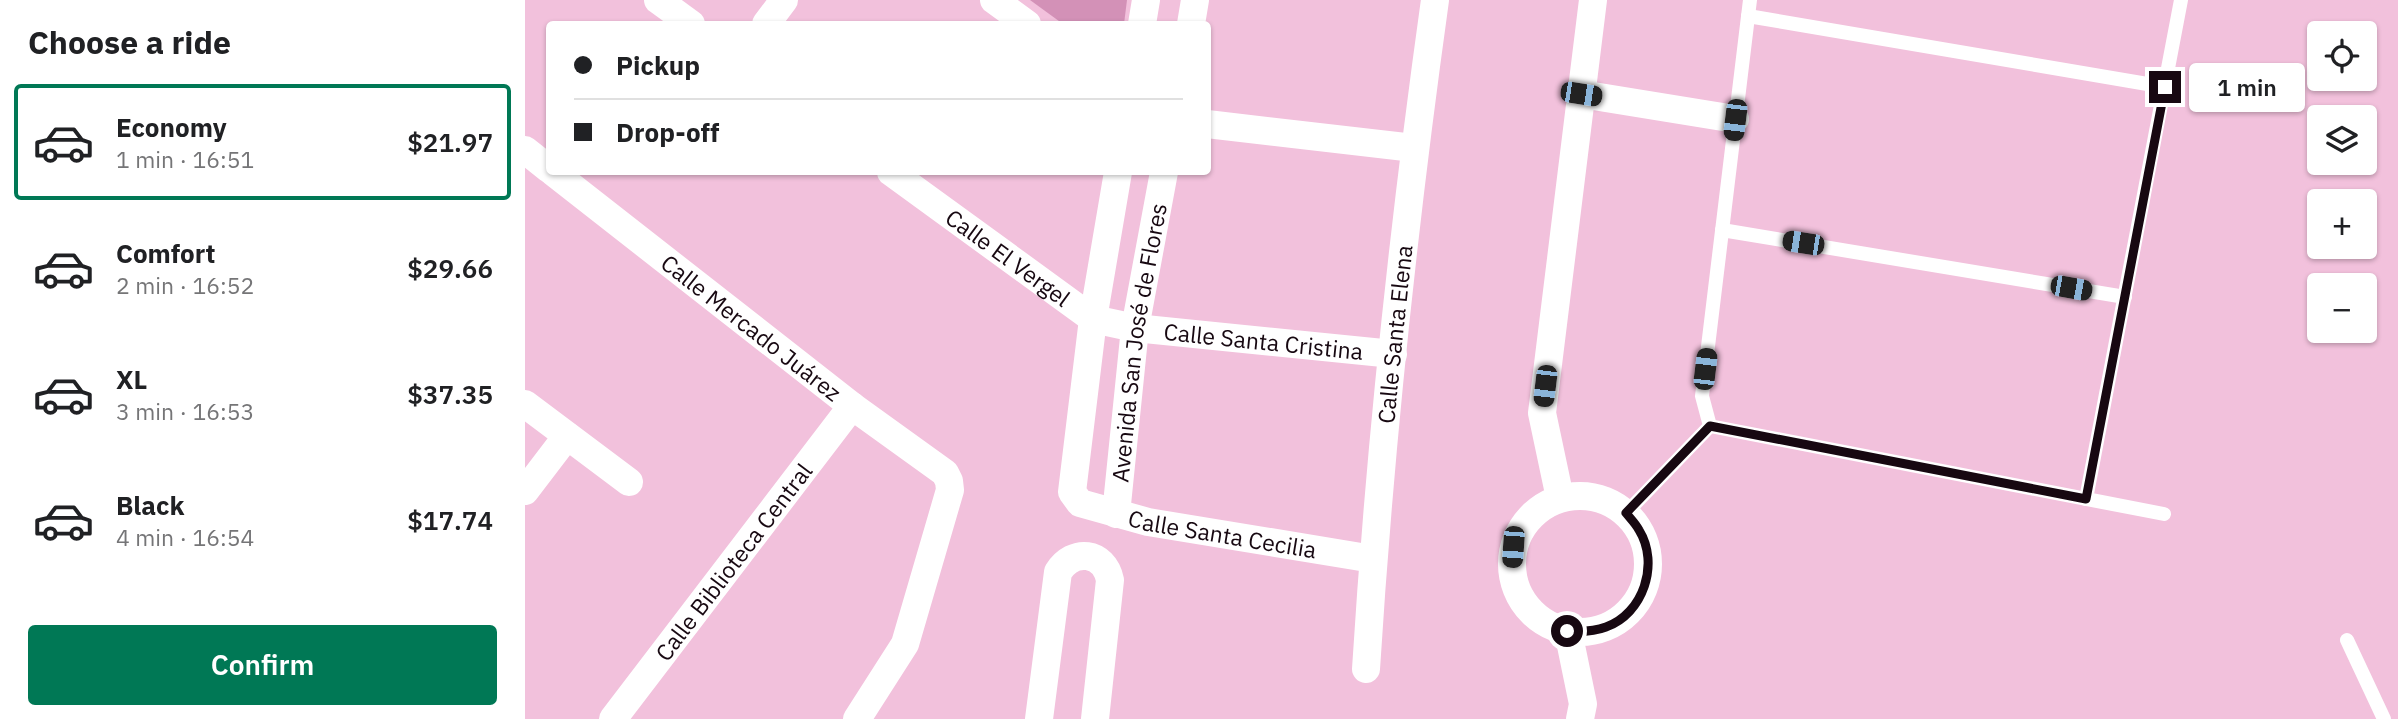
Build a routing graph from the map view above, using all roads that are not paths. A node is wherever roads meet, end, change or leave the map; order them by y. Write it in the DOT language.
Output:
graph roads {
  1 [pos="659,0"];
  2 [pos="784,0"];
  3 [pos="994,0"];
  4 [pos="1146,0"];
  5 [pos="1195,0"];
  6 [pos="1435,0"];
  7 [pos="1593,0"];
  8 [pos="1750,0"];
  9 [pos="2181,0"];
  10 [pos="1748,16"];
  11 [pos="687,21"];
  12 [pos="768,21"];
  13 [pos="1023,21"];
  14 [pos="1142,21"];
  15 [pos="1192,21"];
  16 [pos="2165,87"];
  17 [pos="1581,94"];
  18 [pos="1735,120"];
  19 [pos="1211,124"];
  20 [pos="1414,148"];
  21 [pos="525,150"];
  22 [pos="546,166"];
  23 [pos="557,175"];
  24 [pos="895,175"];
  25 [pos="1117,175"];
  26 [pos="1163,175"];
  27 [pos="1722,230"];
  28 [pos="2125,297"];
  29 [pos="1093,319"];
  30 [pos="1135,328"];
  31 [pos="1393,354"];
  32 [pos="525,404"];
  33 [pos="852,406"];
  34 [pos="1710,426"];
  35 [pos="567,436"];
  36 [pos="629,482"];
  37 [pos="525,491"];
  38 [pos="1560,498"];
  39 [pos="2086,499"];
  40 [pos="1076,500"];
  41 [pos="1626,513"];
  42 [pos="1116,514"];
  43 [pos="2164,514"];
  44 [pos="1373,559"];
  45 [pos="1567,631"];
  46 [pos="2347,640"];
  47 [pos="1366,669"];
  48 [pos="613,719"];
  49 [pos="857,719"];
  50 [pos="1039,719"];
  51 [pos="1095,719"];
  52 [pos="1580,719"];
  53 [pos="2384,719"];
  1 -- 11 [label="street"];
  2 -- 12 [label="street"];
  3 -- 13 [label="street"];
  4 -- 14 [label="street"];
  5 -- 15 [label="street"];
  6 -- 20 [label="street, Calle Santa Elena"];
  7 -- 17 [label="street"];
  8 -- 10 [label="lane"];
  9 -- 16 [label="lane"];
  10 -- 16 [label="lane"];
  10 -- 18 [label="lane"];
  16 -- 28 [label="lane"];
  17 -- 18 [label="street"];
  17 -- 38 [label="street"];
  18 -- 27 [label="lane"];
  19 -- 20 [label="street"];
  20 -- 31 [label="street, Calle Santa Elena"];
  21 -- 22 [label="street, Calle Mercado Juárez"];
  23 -- 33 [label="street, Calle Mercado Juárez"];
  24 -- 29 [label="street, Calle El Vergel"];
  25 -- 29 [label="street, Avenida San José de Flores"];
  26 -- 30 [label="street, Avenida San José de Flores"];
  27 -- 28 [label="lane"];
  27 -- 34 [label="lane"];
  28 -- 39 [label="lane"];
  29 -- 30 [label="street, Calle El Vergel"];
  29 -- 40 [label="street, Avenida San José de Flores"];
  30 -- 31 [label="street, Calle Santa Cristina"];
  30 -- 42 [label="street, Avenida San José de Flores"];
  31 -- 44 [label="street, Calle Santa Elena"];
  32 -- 35 [label="street"];
  33 -- 48 [label="street, Calle Biblioteca Central"];
  33 -- 49 [label="street, Calle Mercado Juárez"];
  34 -- 39 [label="lane"];
  34 -- 41 [label="lane"];
  35 -- 36 [label="street"];
  35 -- 37 [label="street"];
  38 -- 41 [label="street"];
  38 -- 45 [label="street"];
  39 -- 43 [label="lane"];
  40 -- 42 [label="street, Calle Santa Cecilia"];
  41 -- 45 [label="street"];
  42 -- 44 [label="street, Calle Santa Cecilia"];
  44 -- 47 [label="street, Calle Santa Elena"];
  45 -- 52 [label="street"];
  46 -- 53 [label="lane"];
  50 -- 51 [label="street"];
}
